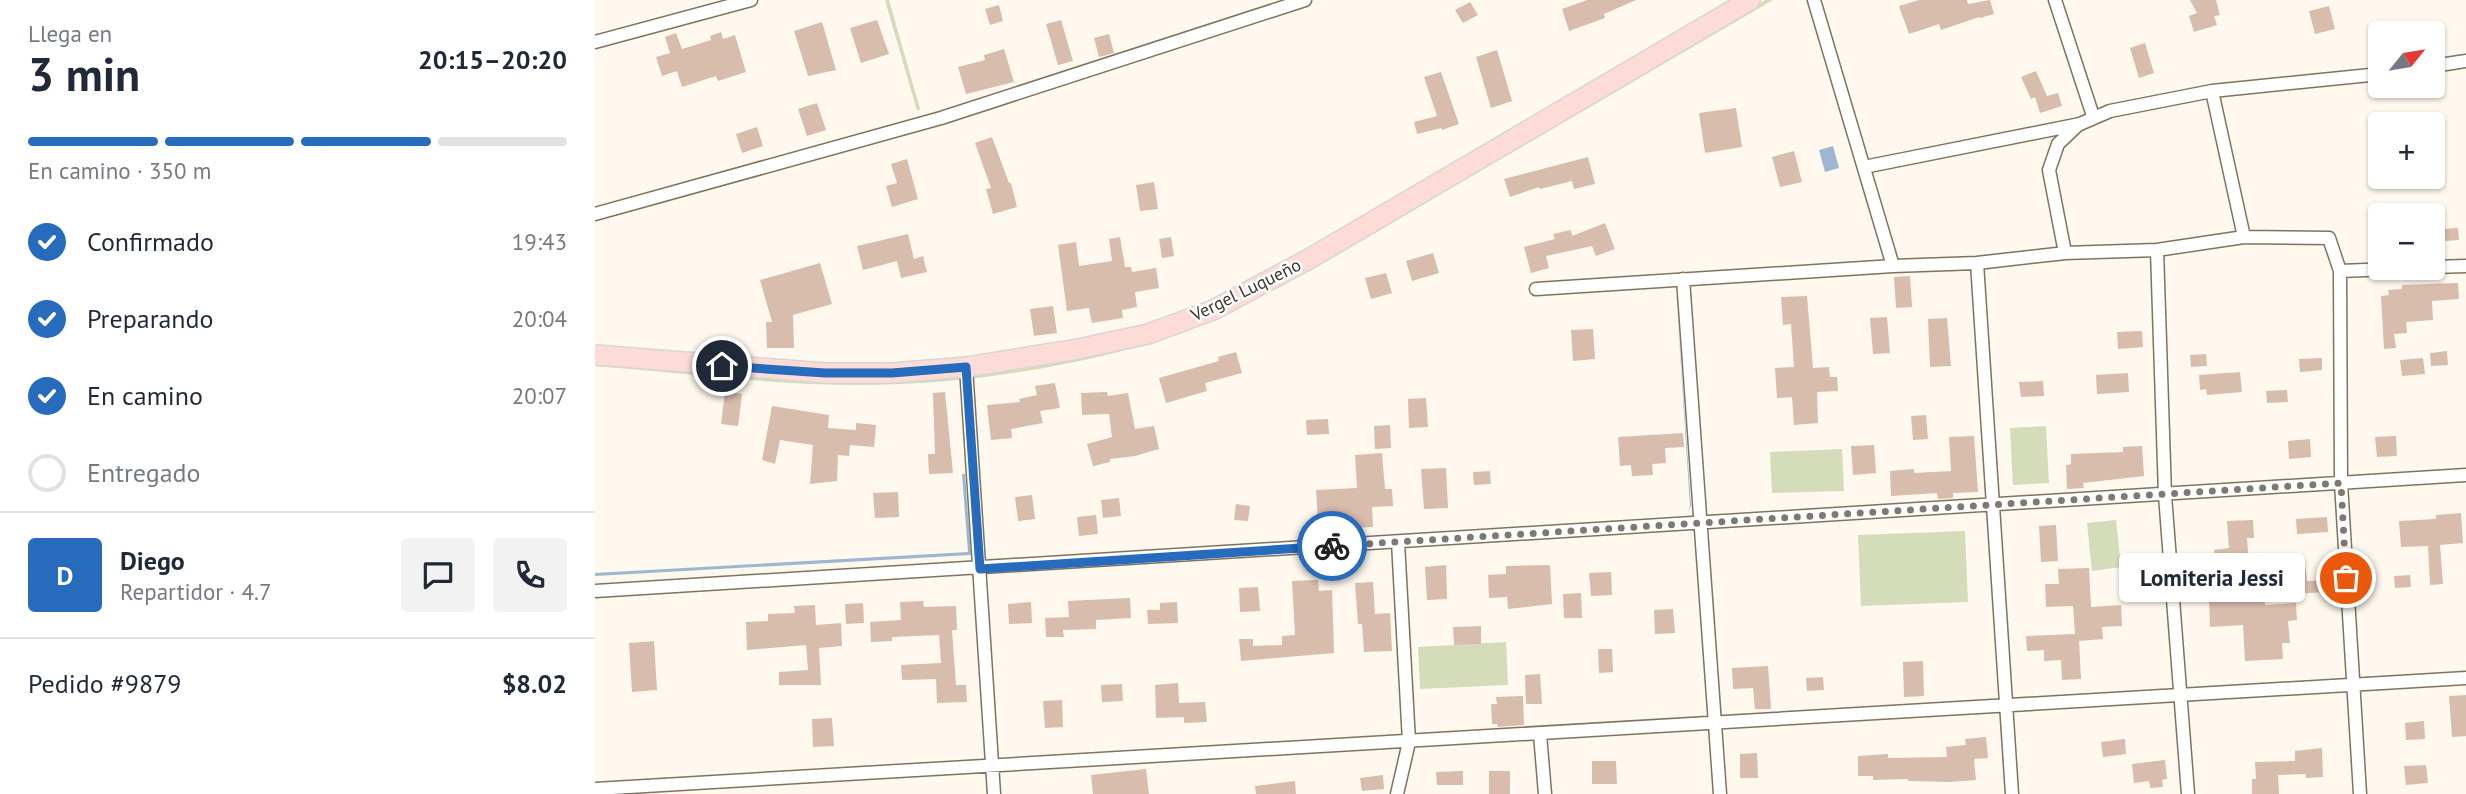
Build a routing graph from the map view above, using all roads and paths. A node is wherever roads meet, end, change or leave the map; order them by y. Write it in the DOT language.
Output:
graph roads {
  1 [pos="751,0"];
  2 [pos="1305,0"];
  3 [pos="1750,0"];
  4 [pos="1814,0"];
  5 [pos="2055,0"];
  6 [pos="595,42"];
  7 [pos="2466,61"];
  8 [pos="2445,64"];
  9 [pos="2368,75"];
  10 [pos="2212,91"];
  11 [pos="2093,116"];
  12 [pos="2080,124"];
  13 [pos="1864,167"];
  14 [pos="595,214"];
  15 [pos="2244,237"];
  16 [pos="2157,250"];
  17 [pos="2065,253"];
  18 [pos="1976,263"];
  19 [pos="1893,266"];
  20 [pos="2466,266"];
  21 [pos="2445,267"];
  22 [pos="2368,270"];
  23 [pos="2340,271"];
  24 [pos="1683,279"];
  25 [pos="1536,289"];
  26 [pos="595,355"];
  27 [pos="966,367"];
  28 [pos="2466,475"];
  29 [pos="2341,483"];
  30 [pos="2165,495"];
  31 [pos="1992,505"];
  32 [pos="1701,523"];
  33 [pos="1398,542"];
  34 [pos="980,569"];
  35 [pos="595,591"];
  36 [pos="2466,678"];
  37 [pos="2353,686"];
  38 [pos="2180,696"];
  39 [pos="2005,706"];
  40 [pos="1715,723"];
  41 [pos="1540,734"];
  42 [pos="1409,742"];
  43 [pos="992,766"];
  44 [pos="595,789"];
  45 [pos="994,794"];
  46 [pos="1397,794"];
  47 [pos="1545,794"];
  48 [pos="1720,794"];
  49 [pos="2012,794"];
  50 [pos="2188,794"];
  51 [pos="2360,794"];
  1 -- 6 [label="street"];
  2 -- 14 [label="street"];
  3 -- 27 [label="main road, Vergel Luqueño"];
  4 -- 13 [label="street"];
  5 -- 11 [label="street"];
  7 -- 8 [label="street"];
  9 -- 10 [label="street"];
  10 -- 11 [label="street"];
  10 -- 15 [label="street"];
  11 -- 12 [label="street"];
  12 -- 13 [label="street"];
  12 -- 17 [label="street"];
  13 -- 19 [label="street"];
  15 -- 16 [label="street"];
  15 -- 23 [label="street"];
  16 -- 17 [label="street"];
  16 -- 30 [label="street"];
  17 -- 18 [label="street"];
  18 -- 19 [label="street"];
  18 -- 31 [label="street"];
  19 -- 24 [label="street"];
  20 -- 21 [label="street"];
  22 -- 23 [label="street"];
  23 -- 29 [label="street"];
  24 -- 25 [label="street"];
  24 -- 32 [label="street"];
  26 -- 27 [label="main road, Vergel Luqueño"];
  27 -- 34 [label="street"];
  28 -- 29 [label="street"];
  29 -- 30 [label="street"];
  29 -- 37 [label="street"];
  30 -- 31 [label="street"];
  30 -- 38 [label="street"];
  31 -- 32 [label="street"];
  31 -- 39 [label="street"];
  32 -- 33 [label="street"];
  32 -- 40 [label="street"];
  33 -- 34 [label="street"];
  33 -- 42 [label="street"];
  34 -- 35 [label="street"];
  34 -- 43 [label="street"];
  36 -- 37 [label="street"];
  37 -- 38 [label="street"];
  37 -- 51 [label="street"];
  38 -- 39 [label="street"];
  38 -- 50 [label="street"];
  39 -- 40 [label="street"];
  39 -- 49 [label="street"];
  40 -- 41 [label="street"];
  40 -- 48 [label="street"];
  41 -- 42 [label="street"];
  41 -- 47 [label="street"];
  42 -- 43 [label="street"];
  42 -- 46 [label="street"];
  43 -- 44 [label="street"];
  43 -- 45 [label="street"];
}
